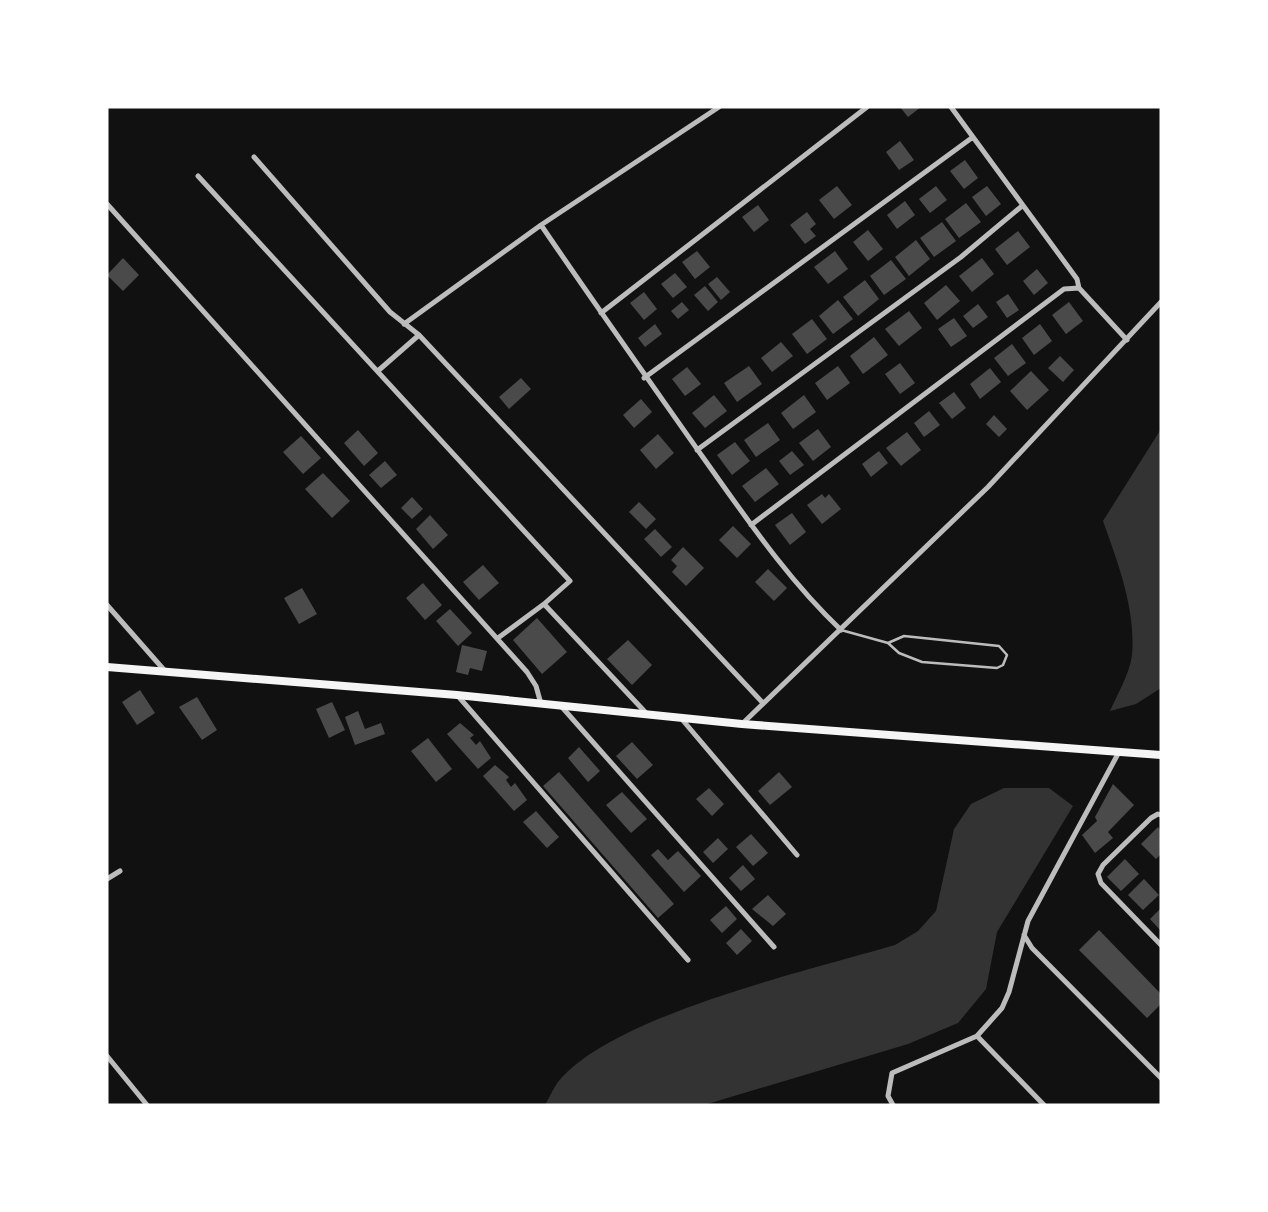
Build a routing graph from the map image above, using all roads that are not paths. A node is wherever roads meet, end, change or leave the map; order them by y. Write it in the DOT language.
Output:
graph roads {
  1 [pos="719,107"];
  2 [pos="867,107"];
  3 [pos="951,107"];
  4 [pos="974,137"];
  5 [pos="254,157"];
  6 [pos="198,176"];
  7 [pos="107,204"];
  8 [pos="1022,206"];
  9 [pos="541,225"];
  10 [pos="1079,288"];
  11 [pos="1161,302"];
  12 [pos="601,313"];
  13 [pos="404,324"];
  14 [pos="419,335"];
  15 [pos="1127,340"];
  16 [pos="379,370"];
  17 [pos="644,378"];
  18 [pos="698,450"];
  19 [pos="751,525"];
  20 [pos="544,604"];
  21 [pos="107,606"];
  22 [pos="841,630"];
  23 [pos="498,638"];
  24 [pos="888,643"];
  25 [pos="107,667"];
  26 [pos="166,671"];
  27 [pos="457,695"];
  28 [pos="763,703"];
  29 [pos="541,704"];
  30 [pos="561,706"];
  31 [pos="646,714"];
  32 [pos="680,717"];
  33 [pos="742,723"];
  34 [pos="1119,752"];
  35 [pos="1161,755"];
  36 [pos="1161,815"];
  37 [pos="797,855"];
  38 [pos="120,871"];
  39 [pos="107,879"];
  40 [pos="1024,935"];
  41 [pos="1161,945"];
  42 [pos="774,947"];
  43 [pos="688,960"];
  44 [pos="977,1037"];
  45 [pos="107,1056"];
  46 [pos="1161,1077"];
  47 [pos="147,1105"];
  48 [pos="893,1105"];
  49 [pos="1044,1105"];
  1 -- 9 [label="street"];
  2 -- 12 [label="street"];
  3 -- 4 [label="street"];
  4 -- 8 [label="street"];
  4 -- 17 [label="street"];
  5 -- 13 [label="street"];
  6 -- 16 [label="street"];
  7 -- 23 [label="street"];
  8 -- 10 [label="street"];
  8 -- 18 [label="street"];
  9 -- 12 [label="street"];
  9 -- 13 [label="street"];
  10 -- 15 [label="street"];
  10 -- 19 [label="street"];
  11 -- 15 [label="street"];
  12 -- 17 [label="street"];
  13 -- 14 [label="street"];
  14 -- 16 [label="street"];
  14 -- 28 [label="street"];
  15 -- 22 [label="street"];
  16 -- 20 [label="street"];
  17 -- 18 [label="street"];
  18 -- 19 [label="street"];
  19 -- 22 [label="street"];
  20 -- 23 [label="street"];
  20 -- 31 [label="street"];
  21 -- 26 [label="street"];
  22 -- 24 [label="lane"];
  22 -- 28 [label="street"];
  23 -- 29 [label="street"];
  24 -- 24 [label="lane"];
  25 -- 26 [label="main road"];
  26 -- 27 [label="main road"];
  27 -- 29 [label="main road"];
  27 -- 43 [label="street"];
  28 -- 33 [label="street"];
  29 -- 30 [label="main road"];
  30 -- 31 [label="main road"];
  30 -- 42 [label="street"];
  31 -- 32 [label="main road"];
  32 -- 33 [label="main road"];
  32 -- 37 [label="street"];
  33 -- 34 [label="main road"];
  34 -- 35 [label="main road"];
  34 -- 40 [label="street"];
  36 -- 41 [label="street"];
  38 -- 39 [label="street"];
  40 -- 44 [label="street"];
  40 -- 46 [label="street"];
  44 -- 48 [label="street"];
  44 -- 49 [label="street"];
  45 -- 47 [label="street"];
}
